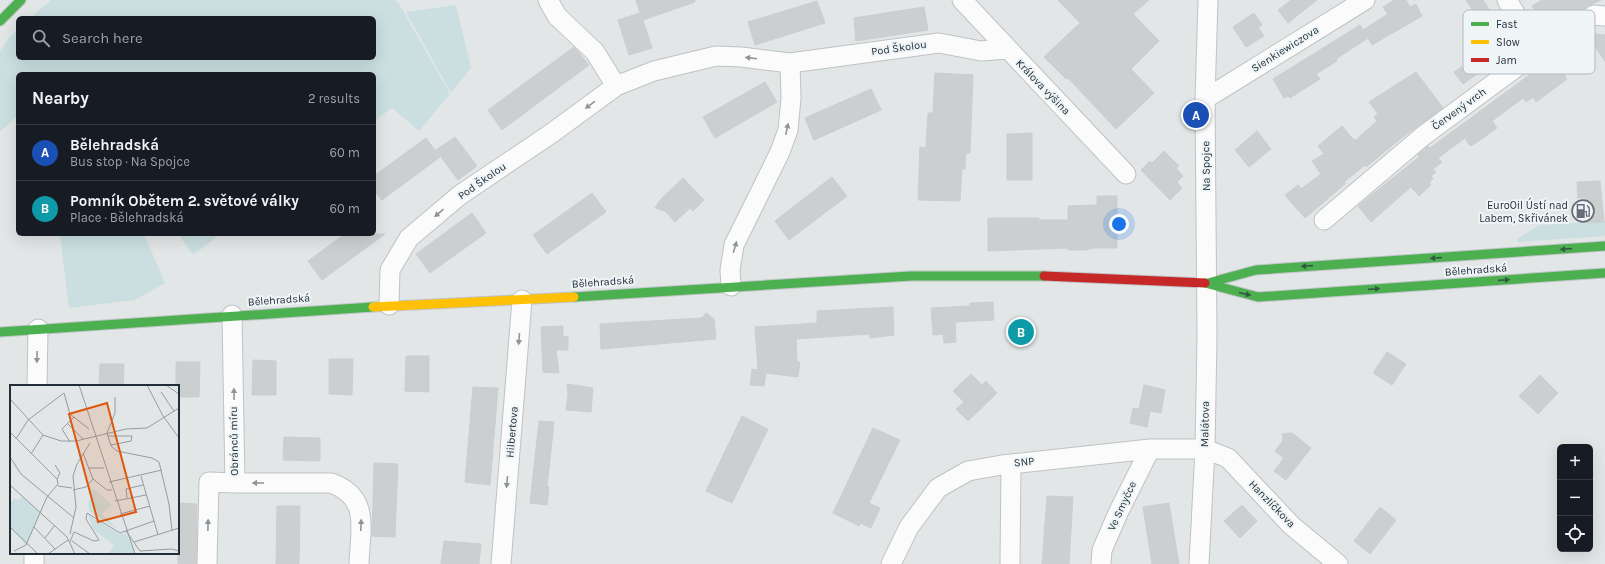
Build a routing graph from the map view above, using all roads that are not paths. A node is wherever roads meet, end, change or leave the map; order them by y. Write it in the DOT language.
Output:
graph roads {
  1 [pos="21,0"];
  2 [pos="548,0"];
  3 [pos="962,0"];
  4 [pos="1208,0"];
  5 [pos="1365,0"];
  6 [pos="1507,0"];
  7 [pos="1513,10"];
  8 [pos="1595,15"];
  9 [pos="1605,16"];
  10 [pos="0,21"];
  11 [pos="1007,49"];
  12 [pos="790,63"];
  13 [pos="1507,74"];
  14 [pos="616,86"];
  15 [pos="1205,99"];
  16 [pos="1126,174"];
  17 [pos="1324,220"];
  18 [pos="1605,246"];
  19 [pos="1605,273"];
  20 [pos="1208,283"];
  21 [pos="731,286"];
  22 [pos="522,300"];
  23 [pos="389,305"];
  24 [pos="232,315"];
  25 [pos="38,329"];
  26 [pos="0,332"];
  27 [pos="37,385"];
  28 [pos="1150,449"];
  29 [pos="1205,449"];
  30 [pos="1011,464"];
  31 [pos="235,483"];
  32 [pos="207,564"];
  33 [pos="359,564"];
  34 [pos="501,564"];
  35 [pos="891,564"];
  36 [pos="1010,564"];
  37 [pos="1101,564"];
  38 [pos="1199,564"];
  39 [pos="1338,564"];
  1 -- 10 [label="street"];
  2 -- 14 [label="street"];
  3 -- 11 [label="street, Králova výšina"];
  4 -- 15 [label="street, Na Spojce"];
  5 -- 15 [label="street, Sienkiewiczova"];
  6 -- 7 [label="street"];
  8 -- 9 [label="street, Červený vrch"];
  11 -- 12 [label="street, Pod Školou"];
  11 -- 16 [label="street, Králova výšina"];
  12 -- 14 [label="street, Pod Školou, one-way"];
  21 -- 12 [label="street, one-way"];
  13 -- 17 [label="street, Červený vrch"];
  14 -- 23 [label="street, Pod Školou, one-way"];
  15 -- 20 [label="street, Na Spojce"];
  18 -- 20 [label="street, Bělehradská, one-way"];
  20 -- 19 [label="street, Bělehradská, one-way"];
  20 -- 21 [label="street, Bělehradská"];
  20 -- 29 [label="street, Malátova"];
  21 -- 22 [label="street, Bělehradská"];
  22 -- 23 [label="street, Bělehradská"];
  22 -- 34 [label="street, Hilbertova, one-way"];
  23 -- 24 [label="street, Bělehradská"];
  24 -- 25 [label="street, Bělehradská"];
  31 -- 24 [label="street, Obránců míru, one-way"];
  25 -- 26 [label="street, Bělehradská"];
  25 -- 27 [label="street, one-way"];
  28 -- 29 [label="street, SNP"];
  28 -- 30 [label="street, SNP"];
  28 -- 37 [label="street, Ve Smyčce"];
  29 -- 38 [label="street, Malátova"];
  29 -- 39 [label="street, Hanzlíčkova"];
  30 -- 35 [label="street, SNP"];
  30 -- 36 [label="street"];
  32 -- 31 [label="street, Obránců míru, one-way"];
  33 -- 31 [label="street, one-way"];
}
